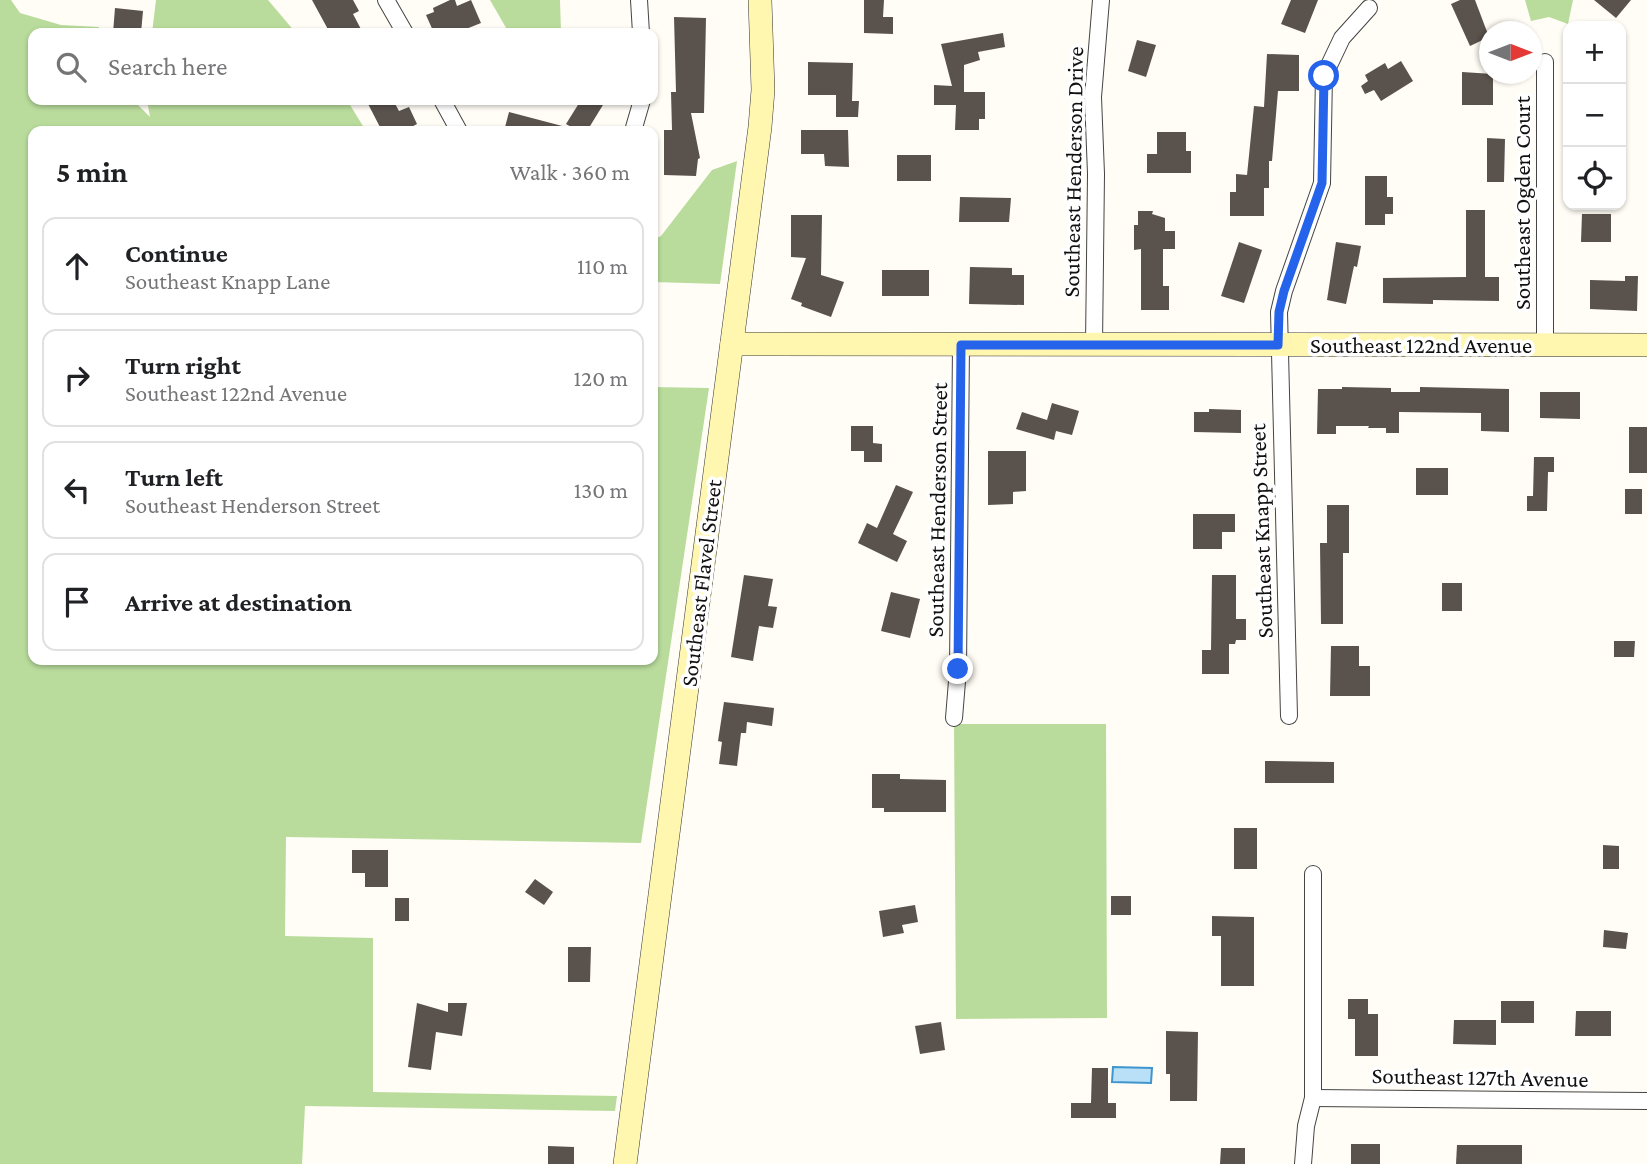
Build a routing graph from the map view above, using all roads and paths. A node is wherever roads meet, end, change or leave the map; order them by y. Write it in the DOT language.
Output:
graph roads {
  1 [pos="386,0"];
  2 [pos="639,0"];
  3 [pos="760,0"];
  4 [pos="1101,0"];
  5 [pos="1368,8"];
  6 [pos="402,28"];
  7 [pos="640,28"];
  8 [pos="1545,62"];
  9 [pos="445,105"];
  10 [pos="641,105"];
  11 [pos="456,126"];
  12 [pos="635,126"];
  13 [pos="732,344"];
  14 [pos="961,345"];
  15 [pos="1094,345"];
  16 [pos="1278,345"];
  17 [pos="1545,345"];
  18 [pos="1647,345"];
  19 [pos="1289,716"];
  20 [pos="954,718"];
  21 [pos="1313,874"];
  22 [pos="1313,1098"];
  23 [pos="1647,1101"];
  24 [pos="625,1164"];
  25 [pos="1304,1164"];
  1 -- 6 [label="street"];
  2 -- 7 [label="street"];
  3 -- 13 [label="street, Southeast Flavel Street"];
  4 -- 15 [label="street, Southeast Henderson Drive"];
  5 -- 16 [label="street, Southeast Knapp Street"];
  8 -- 17 [label="street, Southeast Ogden Court"];
  9 -- 11 [label="street"];
  10 -- 12 [label="street"];
  13 -- 14 [label="street, Southeast 122nd Avenue"];
  13 -- 24 [label="street, Southeast Flavel Street"];
  14 -- 15 [label="street, Southeast 122nd Avenue"];
  14 -- 20 [label="street, Southeast Henderson Street"];
  15 -- 16 [label="street, Southeast 122nd Avenue"];
  16 -- 17 [label="street, Southeast 122nd Avenue"];
  16 -- 19 [label="street, Southeast Knapp Street"];
  17 -- 18 [label="street, Southeast 122nd Avenue"];
  21 -- 22 [label="street"];
  22 -- 23 [label="street, Southeast 127th Avenue"];
  22 -- 25 [label="street"];
}
